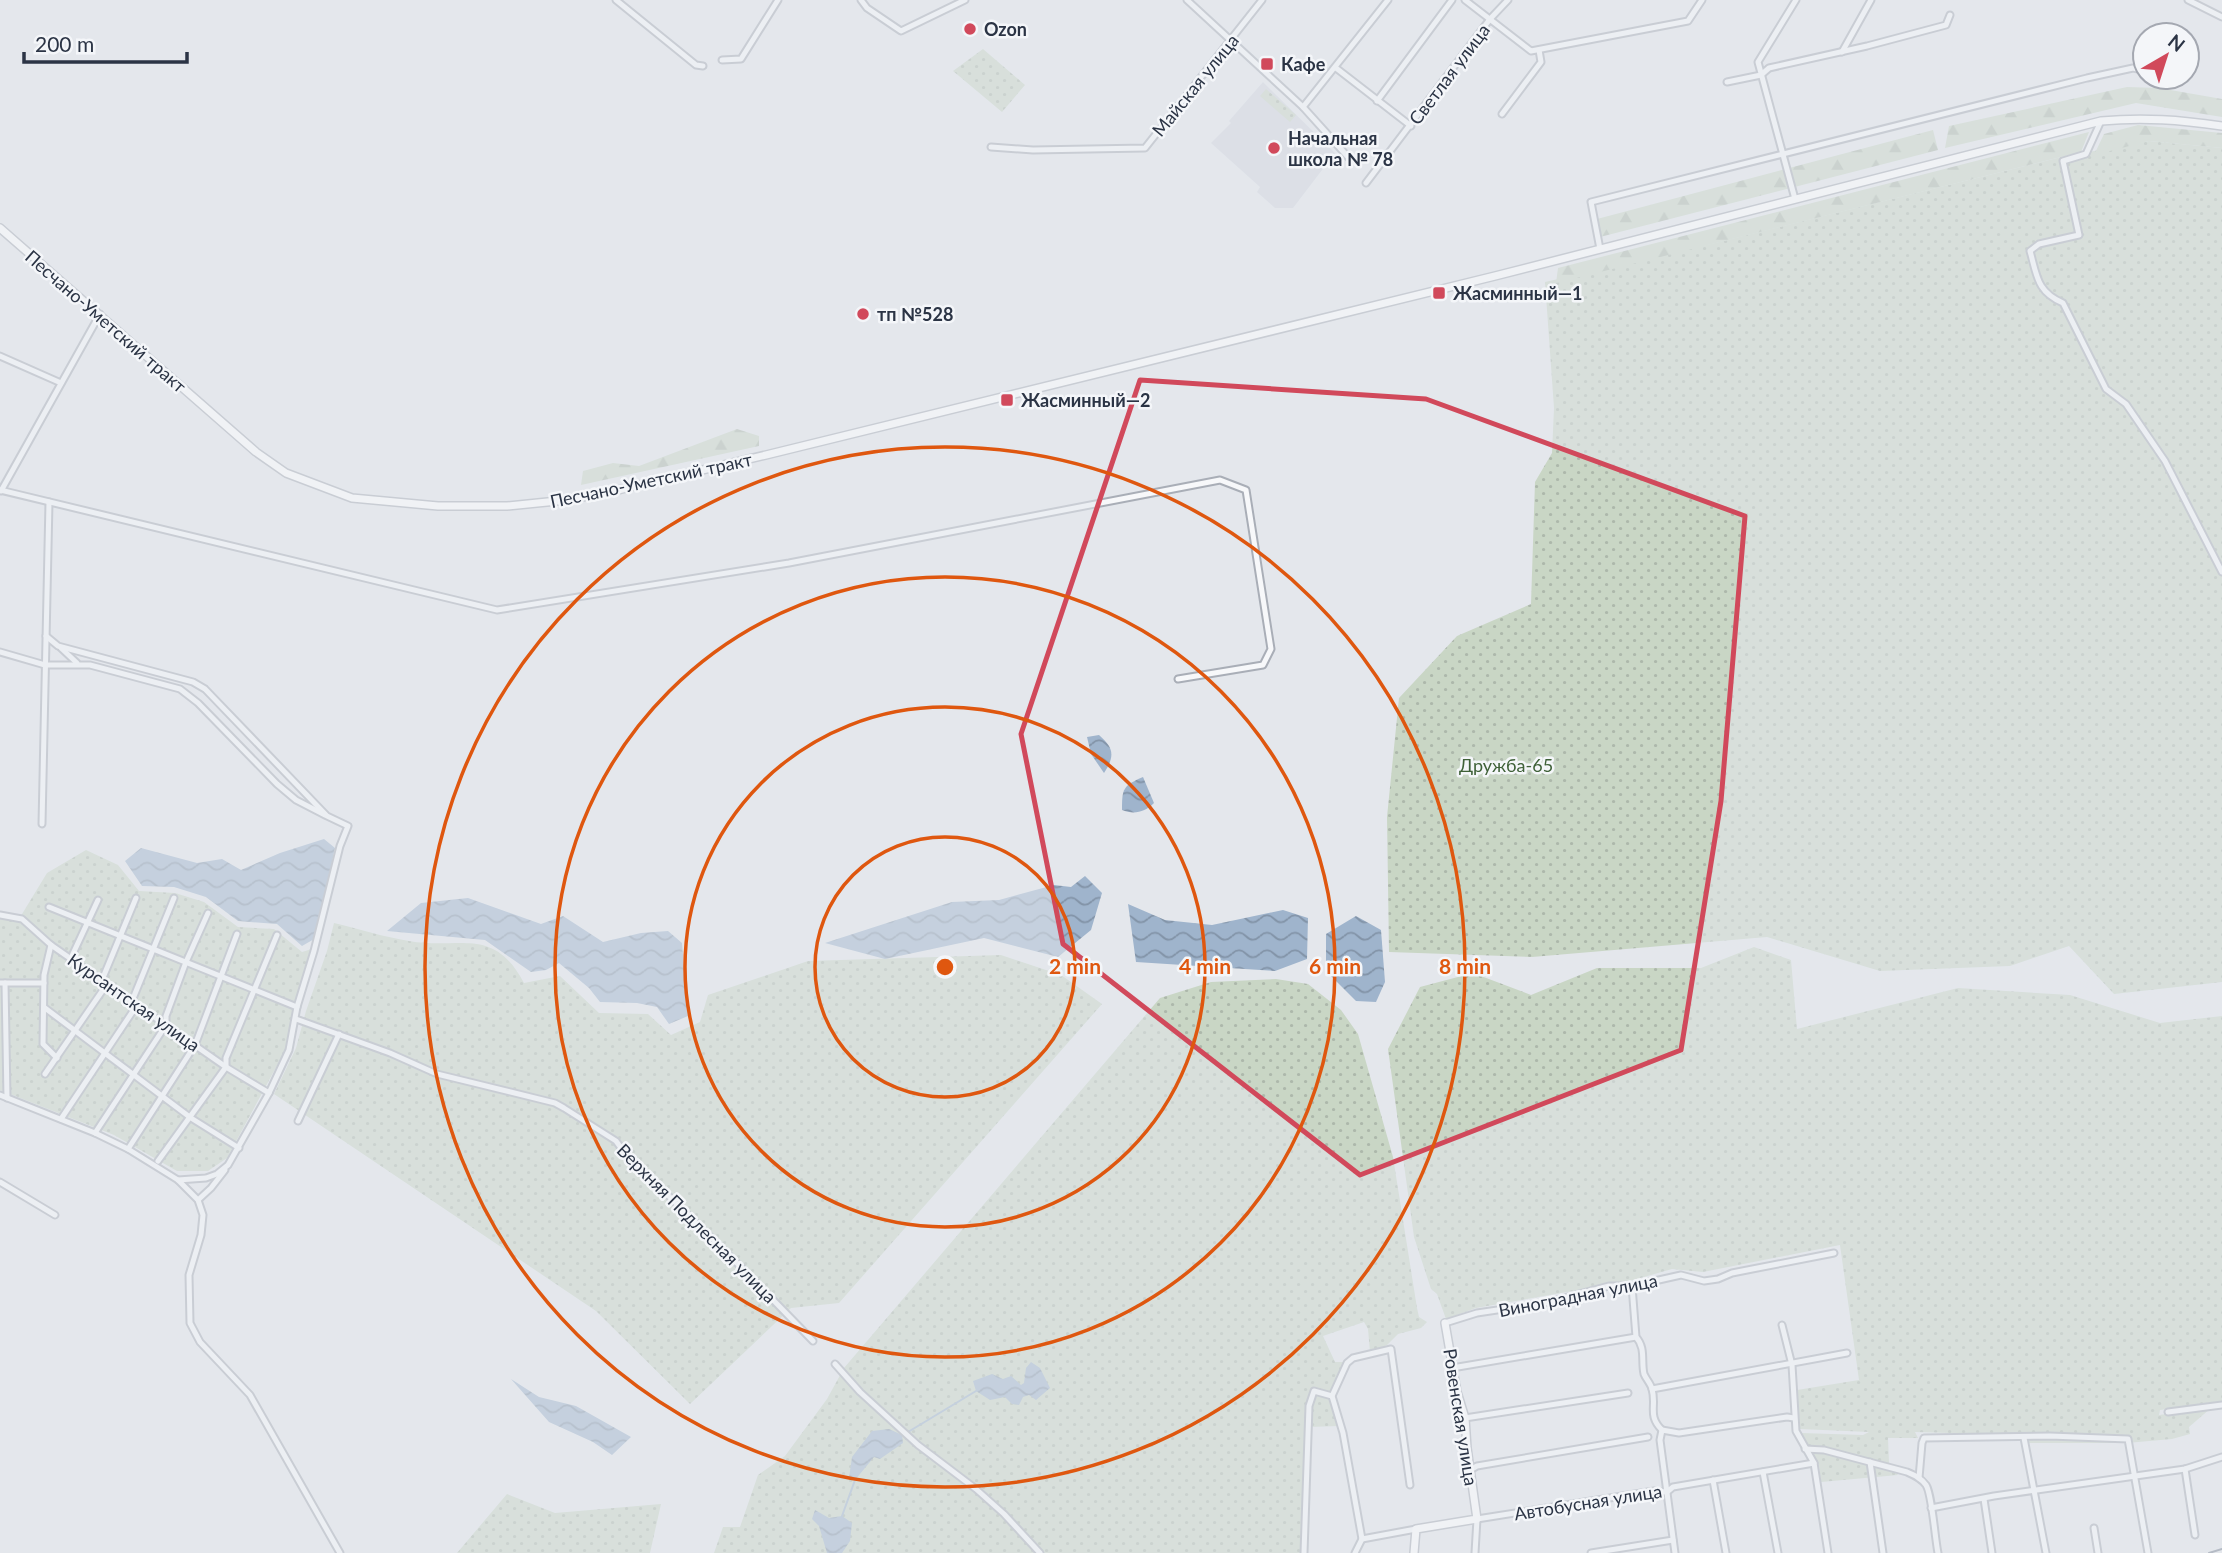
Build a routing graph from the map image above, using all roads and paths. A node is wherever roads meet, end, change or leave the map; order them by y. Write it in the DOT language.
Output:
graph roads {
  1 [pos="616,0"];
  2 [pos="778,0"];
  3 [pos="861,0"];
  4 [pos="965,0"];
  5 [pos="1187,0"];
  6 [pos="1262,0"];
  7 [pos="1388,0"];
  8 [pos="1452,0"];
  9 [pos="1465,0"];
  10 [pos="1508,0"];
  11 [pos="1702,0"];
  12 [pos="1796,0"];
  13 [pos="1871,0"];
  14 [pos="2188,0"];
  15 [pos="1950,15"];
  16 [pos="2222,17"];
  17 [pos="1490,19"];
  18 [pos="1232,40"];
  19 [pos="1539,50"];
  20 [pos="1842,52"];
  21 [pos="722,61"];
  22 [pos="703,66"];
  23 [pos="1336,68"];
  24 [pos="2131,68"];
  25 [pos="1761,75"];
  26 [pos="1727,82"];
  27 [pos="1377,101"];
  28 [pos="1303,107"];
  29 [pos="1502,114"];
  30 [pos="2101,121"];
  31 [pos="1411,126"];
  32 [pos="2222,127"];
  33 [pos="991,147"];
  34 [pos="1783,154"];
  35 [pos="1349,158"];
  36 [pos="1366,183"];
  37 [pos="1795,199"];
  38 [pos="0,228"];
  39 [pos="1600,249"];
  40 [pos="100,314"];
  41 [pos="0,356"];
  42 [pos="61,383"];
  43 [pos="0,491"];
  44 [pos="49,502"];
  45 [pos="2222,572"];
  46 [pos="46,636"];
  47 [pos="58,646"];
  48 [pos="0,652"];
  49 [pos="78,664"];
  50 [pos="45,665"];
  51 [pos="1178,679"];
  52 [pos="327,816"];
  53 [pos="42,824"];
  54 [pos="136,898"];
  55 [pos="174,898"];
  56 [pos="98,900"];
  57 [pos="49,907"];
  58 [pos="208,913"];
  59 [pos="0,915"];
  60 [pos="85,924"];
  61 [pos="237,934"];
  62 [pos="277,935"];
  63 [pos="119,936"];
  64 [pos="51,945"];
  65 [pos="153,949"];
  66 [pos="71,958"];
  67 [pos="186,962"];
  68 [pos="220,975"];
  69 [pos="104,982"];
  70 [pos="3,983"];
  71 [pos="44,983"];
  72 [pos="254,990"];
  73 [pos="135,1003"];
  74 [pos="297,1007"];
  75 [pos="45,1008"];
  76 [pos="296,1019"];
  77 [pos="166,1025"];
  78 [pos="75,1032"];
  79 [pos="339,1034"];
  80 [pos="195,1045"];
  81 [pos="104,1053"];
  82 [pos="57,1058"];
  83 [pos="226,1067"];
  84 [pos="133,1073"];
  85 [pos="45,1074"];
  86 [pos="269,1093"];
  87 [pos="163,1096"];
  88 [pos="3,1097"];
  89 [pos="191,1118"];
  90 [pos="61,1119"];
  91 [pos="298,1121"];
  92 [pos="95,1133"];
  93 [pos="128,1149"];
  94 [pos="239,1149"];
  95 [pos="158,1161"];
  96 [pos="228,1165"];
  97 [pos="178,1180"];
  98 [pos="0,1182"];
  99 [pos="198,1200"];
  100 [pos="55,1215"];
  101 [pos="1834,1253"];
  102 [pos="1632,1286"];
  103 [pos="1445,1323"];
  104 [pos="1782,1325"];
  105 [pos="1636,1337"];
  106 [pos="813,1341"];
  107 [pos="1847,1353"];
  108 [pos="835,1364"];
  109 [pos="1792,1365"];
  110 [pos="1452,1367"];
  111 [pos="1652,1389"];
  112 [pos="1628,1392"];
  113 [pos="1332,1396"];
  114 [pos="2222,1405"];
  115 [pos="2168,1412"];
  116 [pos="1465,1418"];
  117 [pos="1794,1418"];
  118 [pos="1662,1430"];
  119 [pos="1648,1437"];
  120 [pos="2024,1438"];
  121 [pos="1805,1449"];
  122 [pos="2222,1457"];
  123 [pos="1870,1462"];
  124 [pos="1814,1463"];
  125 [pos="2185,1469"];
  126 [pos="1470,1470"];
  127 [pos="1763,1472"];
  128 [pos="2134,1475"];
  129 [pos="1919,1478"];
  130 [pos="1713,1480"];
  131 [pos="1410,1485"];
  132 [pos="1667,1492"];
  133 [pos="2035,1492"];
  134 [pos="1984,1499"];
  135 [pos="1931,1508"];
  136 [pos="1477,1519"];
  137 [pos="2094,1528"];
  138 [pos="1416,1529"];
  139 [pos="2194,1535"];
  140 [pos="1362,1539"];
  141 [pos="1673,1540"];
  142 [pos="340,1553"];
  143 [pos="1040,1553"];
  144 [pos="1304,1553"];
  145 [pos="1355,1553"];
  146 [pos="1414,1553"];
  147 [pos="1475,1553"];
  148 [pos="1591,1553"];
  149 [pos="1675,1553"];
  150 [pos="1726,1553"];
  151 [pos="1778,1553"];
  152 [pos="1828,1553"];
  153 [pos="1883,1553"];
  154 [pos="1937,1553"];
  155 [pos="1992,1553"];
  156 [pos="2046,1553"];
  157 [pos="2098,1553"];
  158 [pos="2148,1553"];
  1 -- 22 [label="street"];
  2 -- 21 [label="street"];
  3 -- 4 [label="street"];
  5 -- 18 [label="street"];
  6 -- 18 [label="street, Майская улица"];
  7 -- 23 [label="street"];
  8 -- 27 [label="street"];
  9 -- 17 [label="street"];
  10 -- 17 [label="street, Светлая улица"];
  11 -- 19 [label="street"];
  12 -- 25 [label="street"];
  13 -- 20 [label="street"];
  14 -- 16 [label="street"];
  15 -- 20 [label="street"];
  17 -- 19 [label="street"];
  17 -- 31 [label="street, Светлая улица"];
  18 -- 28 [label="street"];
  18 -- 33 [label="street, Майская улица"];
  19 -- 29 [label="street"];
  20 -- 25 [label="street"];
  23 -- 27 [label="street"];
  23 -- 28 [label="street"];
  24 -- 34 [label="street"];
  25 -- 26 [label="street"];
  25 -- 34 [label="street"];
  27 -- 31 [label="street"];
  28 -- 35 [label="street"];
  30 -- 32 [label="main road, Песчано-Уметский тракт"];
  30 -- 37 [label="main road, Песчано-Уметский тракт"];
  30 -- 45 [label="street"];
  31 -- 36 [label="street, Светлая улица"];
  34 -- 37 [label="street"];
  34 -- 39 [label="street"];
  37 -- 39 [label="main road, Песчано-Уметский тракт"];
  38 -- 40 [label="main road, Песчано-Уметский тракт"];
  39 -- 40 [label="main road, Песчано-Уметский тракт"];
  40 -- 42 [label="street"];
  41 -- 42 [label="street"];
  42 -- 43 [label="street"];
  43 -- 44 [label="street"];
  44 -- 46 [label="street"];
  44 -- 51 [label="street"];
  46 -- 47 [label="street"];
  46 -- 50 [label="street"];
  47 -- 49 [label="street"];
  47 -- 52 [label="street"];
  48 -- 50 [label="street"];
  49 -- 50 [label="street"];
  49 -- 52 [label="street"];
  50 -- 53 [label="street"];
  52 -- 74 [label="street"];
  54 -- 63 [label="street"];
  55 -- 65 [label="street"];
  56 -- 60 [label="street"];
  57 -- 60 [label="street"];
  58 -- 67 [label="street"];
  59 -- 64 [label="street, Курсантская улица"];
  60 -- 63 [label="street"];
  60 -- 66 [label="street"];
  61 -- 68 [label="street"];
  62 -- 72 [label="street"];
  63 -- 65 [label="street"];
  63 -- 69 [label="street"];
  64 -- 66 [label="street, Курсантская улица"];
  64 -- 71 [label="street"];
  65 -- 67 [label="street"];
  65 -- 73 [label="street"];
  66 -- 69 [label="street, Курсантская улица"];
  67 -- 68 [label="street"];
  67 -- 77 [label="street"];
  68 -- 72 [label="street"];
  68 -- 80 [label="street"];
  69 -- 73 [label="street, Курсантская улица"];
  69 -- 78 [label="street"];
  70 -- 71 [label="street"];
  70 -- 88 [label="street"];
  71 -- 75 [label="street"];
  72 -- 74 [label="street"];
  72 -- 83 [label="street"];
  73 -- 77 [label="street, Курсантская улица"];
  73 -- 81 [label="street"];
  74 -- 76 [label="street"];
  75 -- 78 [label="street"];
  75 -- 82 [label="street"];
  76 -- 79 [label="street, Верхняя Подлесная улица"];
  76 -- 86 [label="street"];
  77 -- 80 [label="street, Курсантская улица"];
  77 -- 84 [label="street"];
  78 -- 81 [label="street"];
  78 -- 82 [label="street"];
  79 -- 91 [label="street"];
  79 -- 106 [label="street, Верхняя Подлесная улица"];
  80 -- 83 [label="street, Курсантская улица"];
  80 -- 87 [label="street"];
  81 -- 84 [label="street"];
  81 -- 90 [label="street"];
  82 -- 85 [label="street"];
  83 -- 86 [label="street, Курсантская улица"];
  83 -- 89 [label="street"];
  84 -- 87 [label="street"];
  84 -- 92 [label="street"];
  86 -- 94 [label="street"];
  87 -- 89 [label="street"];
  87 -- 93 [label="street"];
  88 -- 90 [label="street"];
  89 -- 94 [label="street"];
  89 -- 95 [label="street"];
  90 -- 92 [label="street"];
  92 -- 93 [label="street"];
  93 -- 97 [label="street"];
  94 -- 96 [label="street"];
  96 -- 97 [label="street"];
  96 -- 99 [label="street"];
  97 -- 99 [label="street"];
  98 -- 100 [label="street"];
  99 -- 142 [label="street"];
  101 -- 102 [label="street, Виноградная улица"];
  102 -- 103 [label="street, Виноградная улица"];
  102 -- 105 [label="street"];
  103 -- 110 [label="main road, Ровенская улица"];
  104 -- 109 [label="street"];
  105 -- 110 [label="street"];
  105 -- 111 [label="street"];
  107 -- 109 [label="street"];
  108 -- 143 [label="street"];
  109 -- 111 [label="street"];
  109 -- 117 [label="street"];
  110 -- 116 [label="main road, Ровенская улица"];
  111 -- 118 [label="street"];
  112 -- 116 [label="street"];
  113 -- 131 [label="street"];
  113 -- 140 [label="street"];
  113 -- 144 [label="street"];
  114 -- 115 [label="street"];
  116 -- 126 [label="main road, Ровенская улица"];
  117 -- 118 [label="street"];
  117 -- 121 [label="street"];
  118 -- 132 [label="street"];
  119 -- 126 [label="street"];
  120 -- 128 [label="street"];
  120 -- 129 [label="street"];
  120 -- 133 [label="street"];
  121 -- 123 [label="street"];
  121 -- 124 [label="street"];
  122 -- 125 [label="street"];
  123 -- 129 [label="street"];
  123 -- 153 [label="street"];
  124 -- 127 [label="street, Автобусная улица"];
  124 -- 152 [label="street"];
  125 -- 128 [label="street"];
  125 -- 139 [label="street"];
  126 -- 136 [label="main road, Ровенская улица"];
  127 -- 130 [label="street, Автобусная улица"];
  127 -- 151 [label="street"];
  128 -- 133 [label="street"];
  128 -- 158 [label="street"];
  129 -- 135 [label="street"];
  130 -- 132 [label="street, Автобусная улица"];
  130 -- 150 [label="street"];
  132 -- 136 [label="street, Автобусная улица"];
  132 -- 141 [label="street"];
  133 -- 134 [label="street"];
  133 -- 156 [label="street"];
  134 -- 135 [label="street"];
  134 -- 155 [label="street"];
  135 -- 154 [label="street"];
  136 -- 138 [label="main road, Автобусная улица"];
  136 -- 147 [label="street, Ровенская улица"];
  137 -- 157 [label="street"];
  138 -- 140 [label="street, Автобусная улица"];
  138 -- 146 [label="main road"];
  140 -- 145 [label="street"];
  141 -- 148 [label="street"];
  141 -- 149 [label="street"];
}
